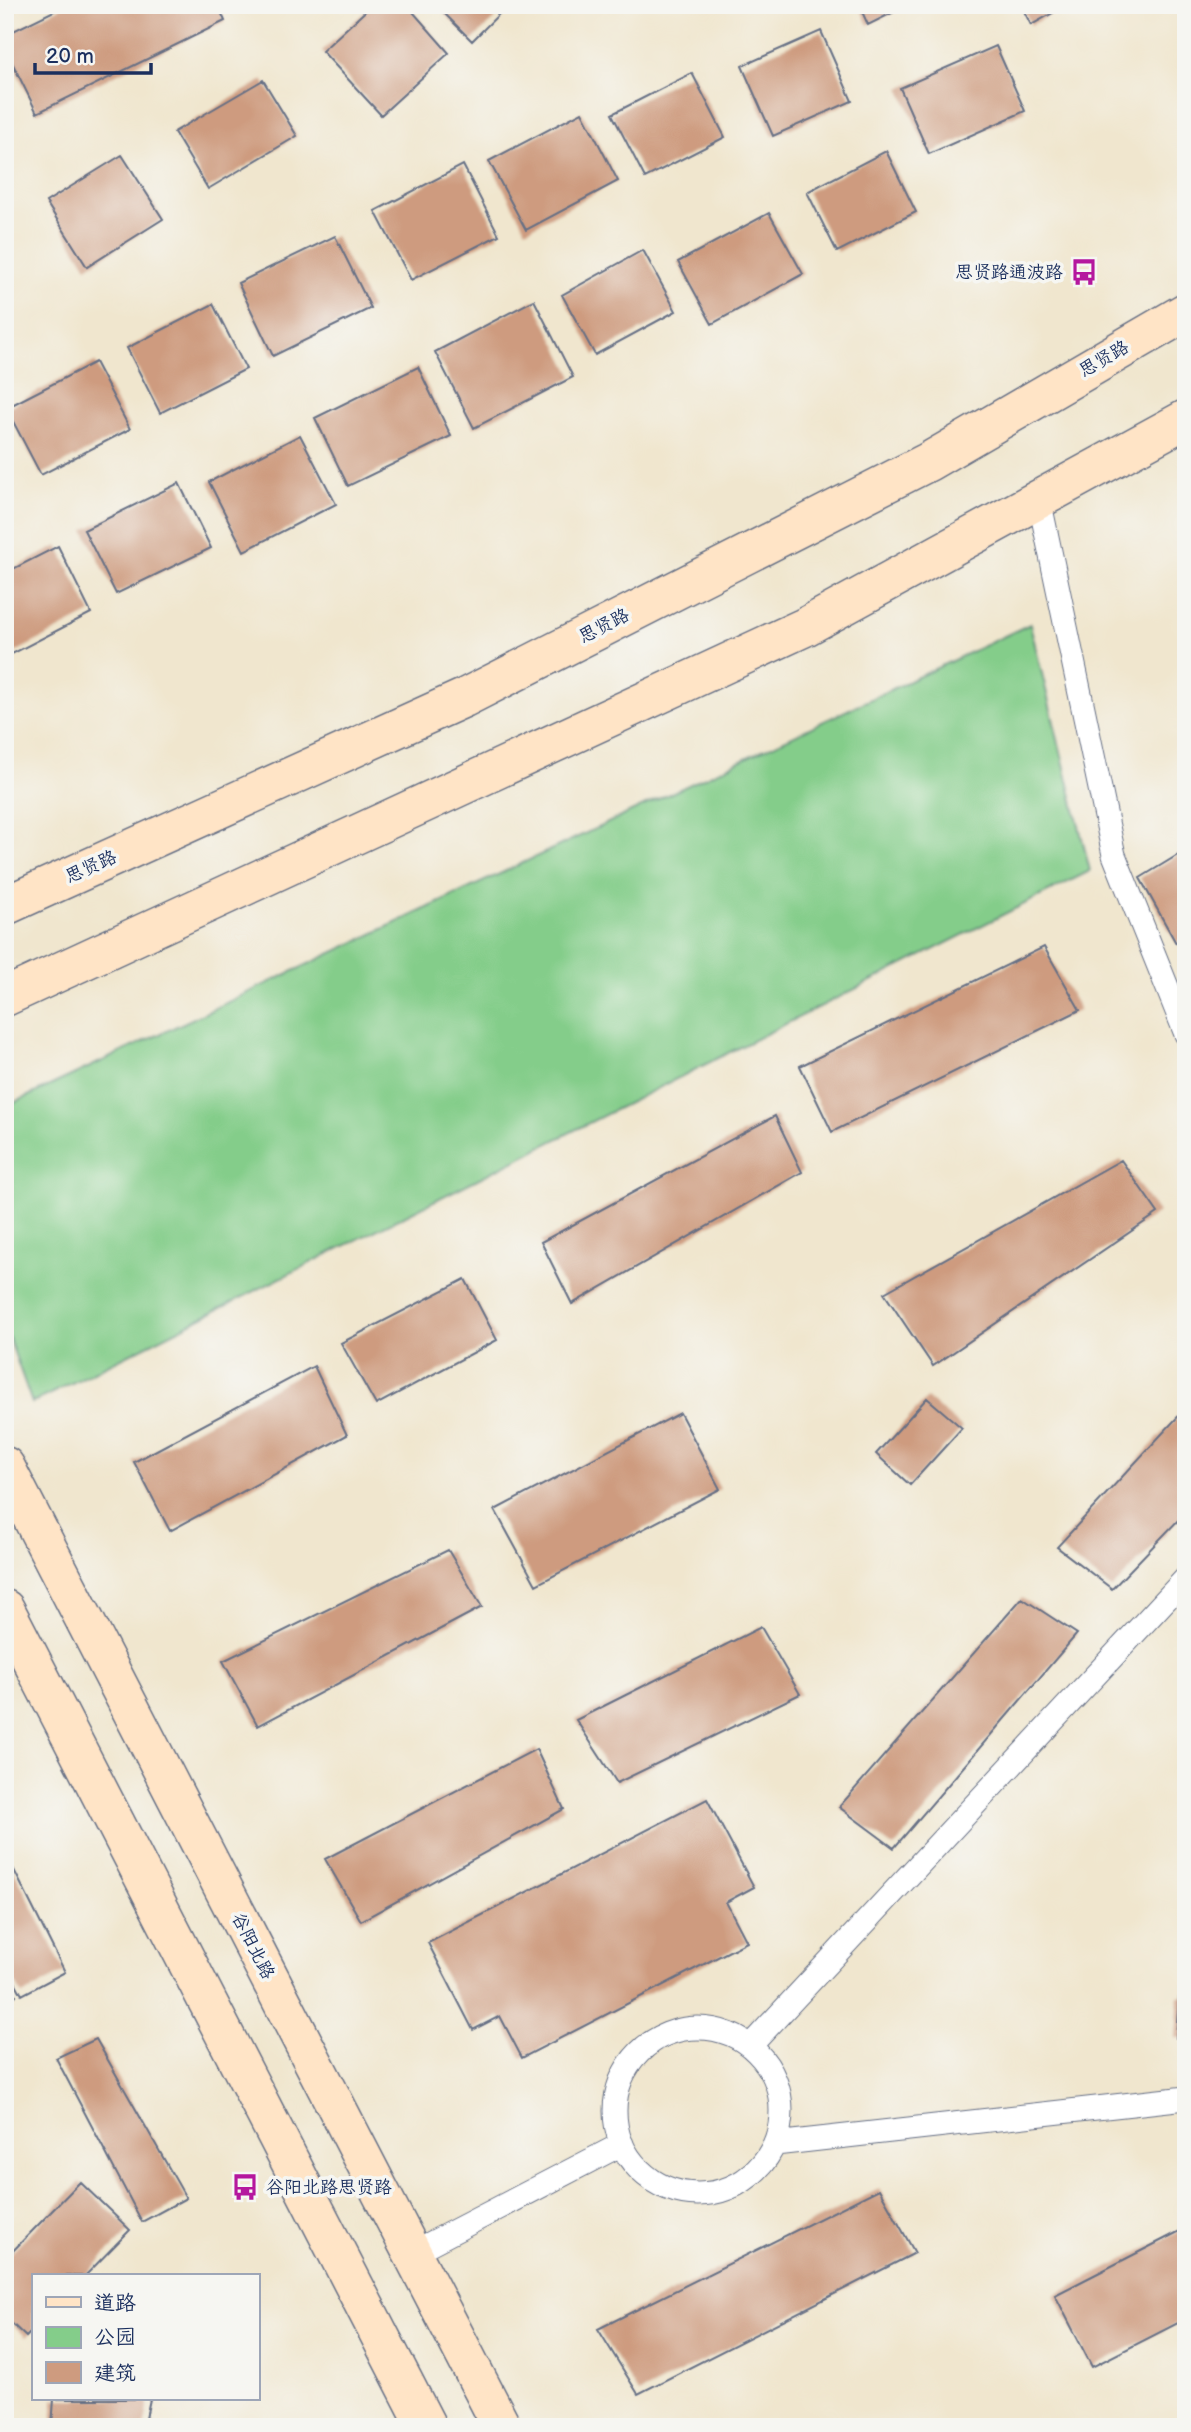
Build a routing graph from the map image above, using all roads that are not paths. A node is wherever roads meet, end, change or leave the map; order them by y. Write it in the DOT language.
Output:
graph roads {
  1 [pos="1186,312"];
  2 [pos="1186,419"];
  3 [pos="1039,499"];
  4 [pos="5,906"];
  5 [pos="5,997"];
  6 [pos="1179,997"];
  7 [pos="1186,1034"];
  8 [pos="5,1466"];
  9 [pos="1186,1578"];
  10 [pos="5,1609"];
  11 [pos="751,2046"];
  12 [pos="1186,2098"];
  13 [pos="622,2144"];
  14 [pos="775,2144"];
  15 [pos="412,2253"];
  16 [pos="428,2427"];
  17 [pos="502,2427"];
  1 -- 4 [label="main road, 思贤路"];
  2 -- 3 [label="main road"];
  3 -- 5 [label="main road"];
  3 -- 6 [label="lane"];
  6 -- 7 [label="lane"];
  8 -- 15 [label="main road, 谷阳北路"];
  9 -- 11 [label="lane"];
  10 -- 16 [label="main road"];
  11 -- 13 [label="lane"];
  11 -- 14 [label="lane"];
  12 -- 14 [label="lane"];
  13 -- 14 [label="lane"];
  13 -- 15 [label="lane"];
  15 -- 17 [label="main road, 谷阳北路"];
}
